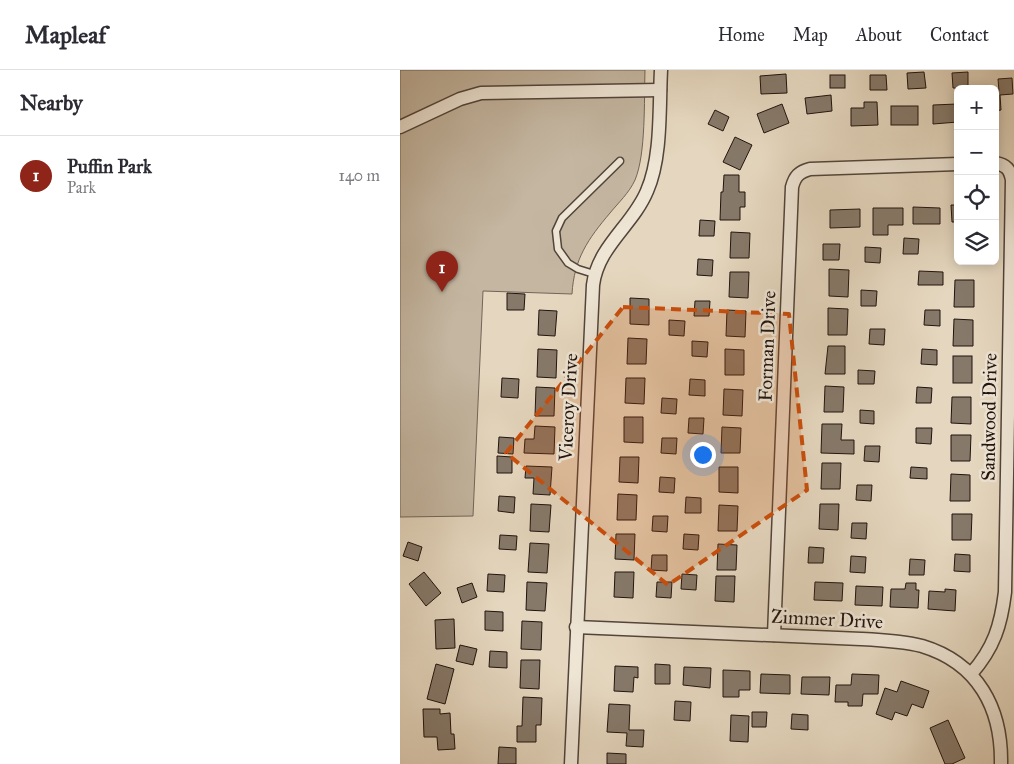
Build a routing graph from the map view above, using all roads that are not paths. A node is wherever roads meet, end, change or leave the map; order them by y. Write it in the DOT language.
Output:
graph roads {
  1 [pos="662,70"];
  2 [pos="660,90"];
  3 [pos="400,128"];
  4 [pos="620,161"];
  5 [pos="954,164"];
  6 [pos="999,164"];
  7 [pos="594,274"];
  8 [pos="576,627"];
  9 [pos="774,635"];
  10 [pos="971,674"];
  11 [pos="571,764"];
  12 [pos="1000,764"];
  1 -- 2 [label="street, Viceroy Drive"];
  2 -- 3 [label="street"];
  2 -- 7 [label="street, Viceroy Drive"];
  4 -- 7 [label="lane"];
  5 -- 9 [label="street, Forman Drive"];
  6 -- 10 [label="street, Sandwood Drive"];
  7 -- 8 [label="street, Viceroy Drive"];
  8 -- 9 [label="street, Zimmer Drive"];
  8 -- 11 [label="street, Viceroy Drive"];
  9 -- 10 [label="street, Zimmer Drive"];
  10 -- 12 [label="street, Zimmer Drive"];
}
